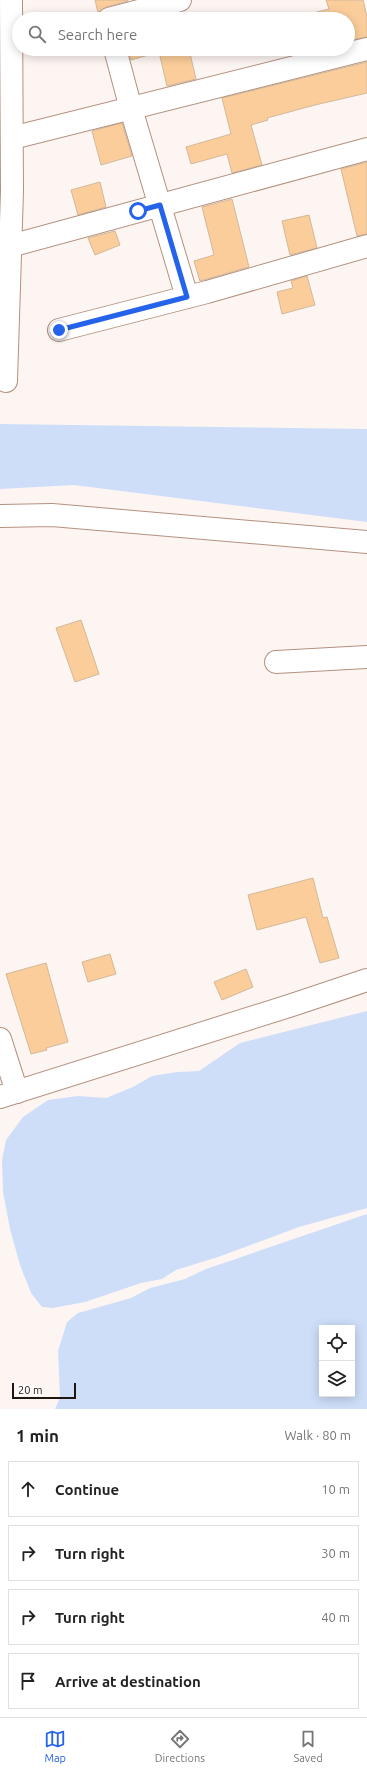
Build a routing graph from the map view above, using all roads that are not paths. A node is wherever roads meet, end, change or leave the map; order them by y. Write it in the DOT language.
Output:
graph roads {
  1 [pos="11,0"];
  2 [pos="180,0"];
  3 [pos="150,4"];
  4 [pos="12,12"];
  5 [pos="128,12"];
  6 [pos="367,49"];
  7 [pos="355,52"];
  8 [pos="15,56"];
  9 [pos="117,56"];
  10 [pos="339,56"];
  11 [pos="130,109"];
  12 [pos="12,138"];
  13 [pos="367,149"];
  14 [pos="160,205"];
  15 [pos="10,246"];
  16 [pos="367,246"];
  17 [pos="187,297"];
  18 [pos="59,330"];
  19 [pos="6,381"];
  20 [pos="0,516"];
  21 [pos="367,542"];
  22 [pos="367,657"];
  23 [pos="276,662"];
  24 [pos="367,980"];
  25 [pos="0,1039"];
  26 [pos="9,1095"];
  1 -- 4 [label="street"];
  2 -- 3 [label="street"];
  3 -- 5 [label="street"];
  6 -- 7 [label="street"];
  8 -- 12 [label="street"];
  9 -- 11 [label="street"];
  10 -- 11 [label="street"];
  11 -- 12 [label="street"];
  11 -- 14 [label="street"];
  12 -- 15 [label="street"];
  13 -- 14 [label="street"];
  14 -- 15 [label="street"];
  14 -- 17 [label="street"];
  15 -- 19 [label="street"];
  16 -- 17 [label="street"];
  17 -- 18 [label="street"];
  20 -- 21 [label="street"];
  22 -- 23 [label="street"];
  24 -- 26 [label="street"];
  25 -- 26 [label="street"];
}
